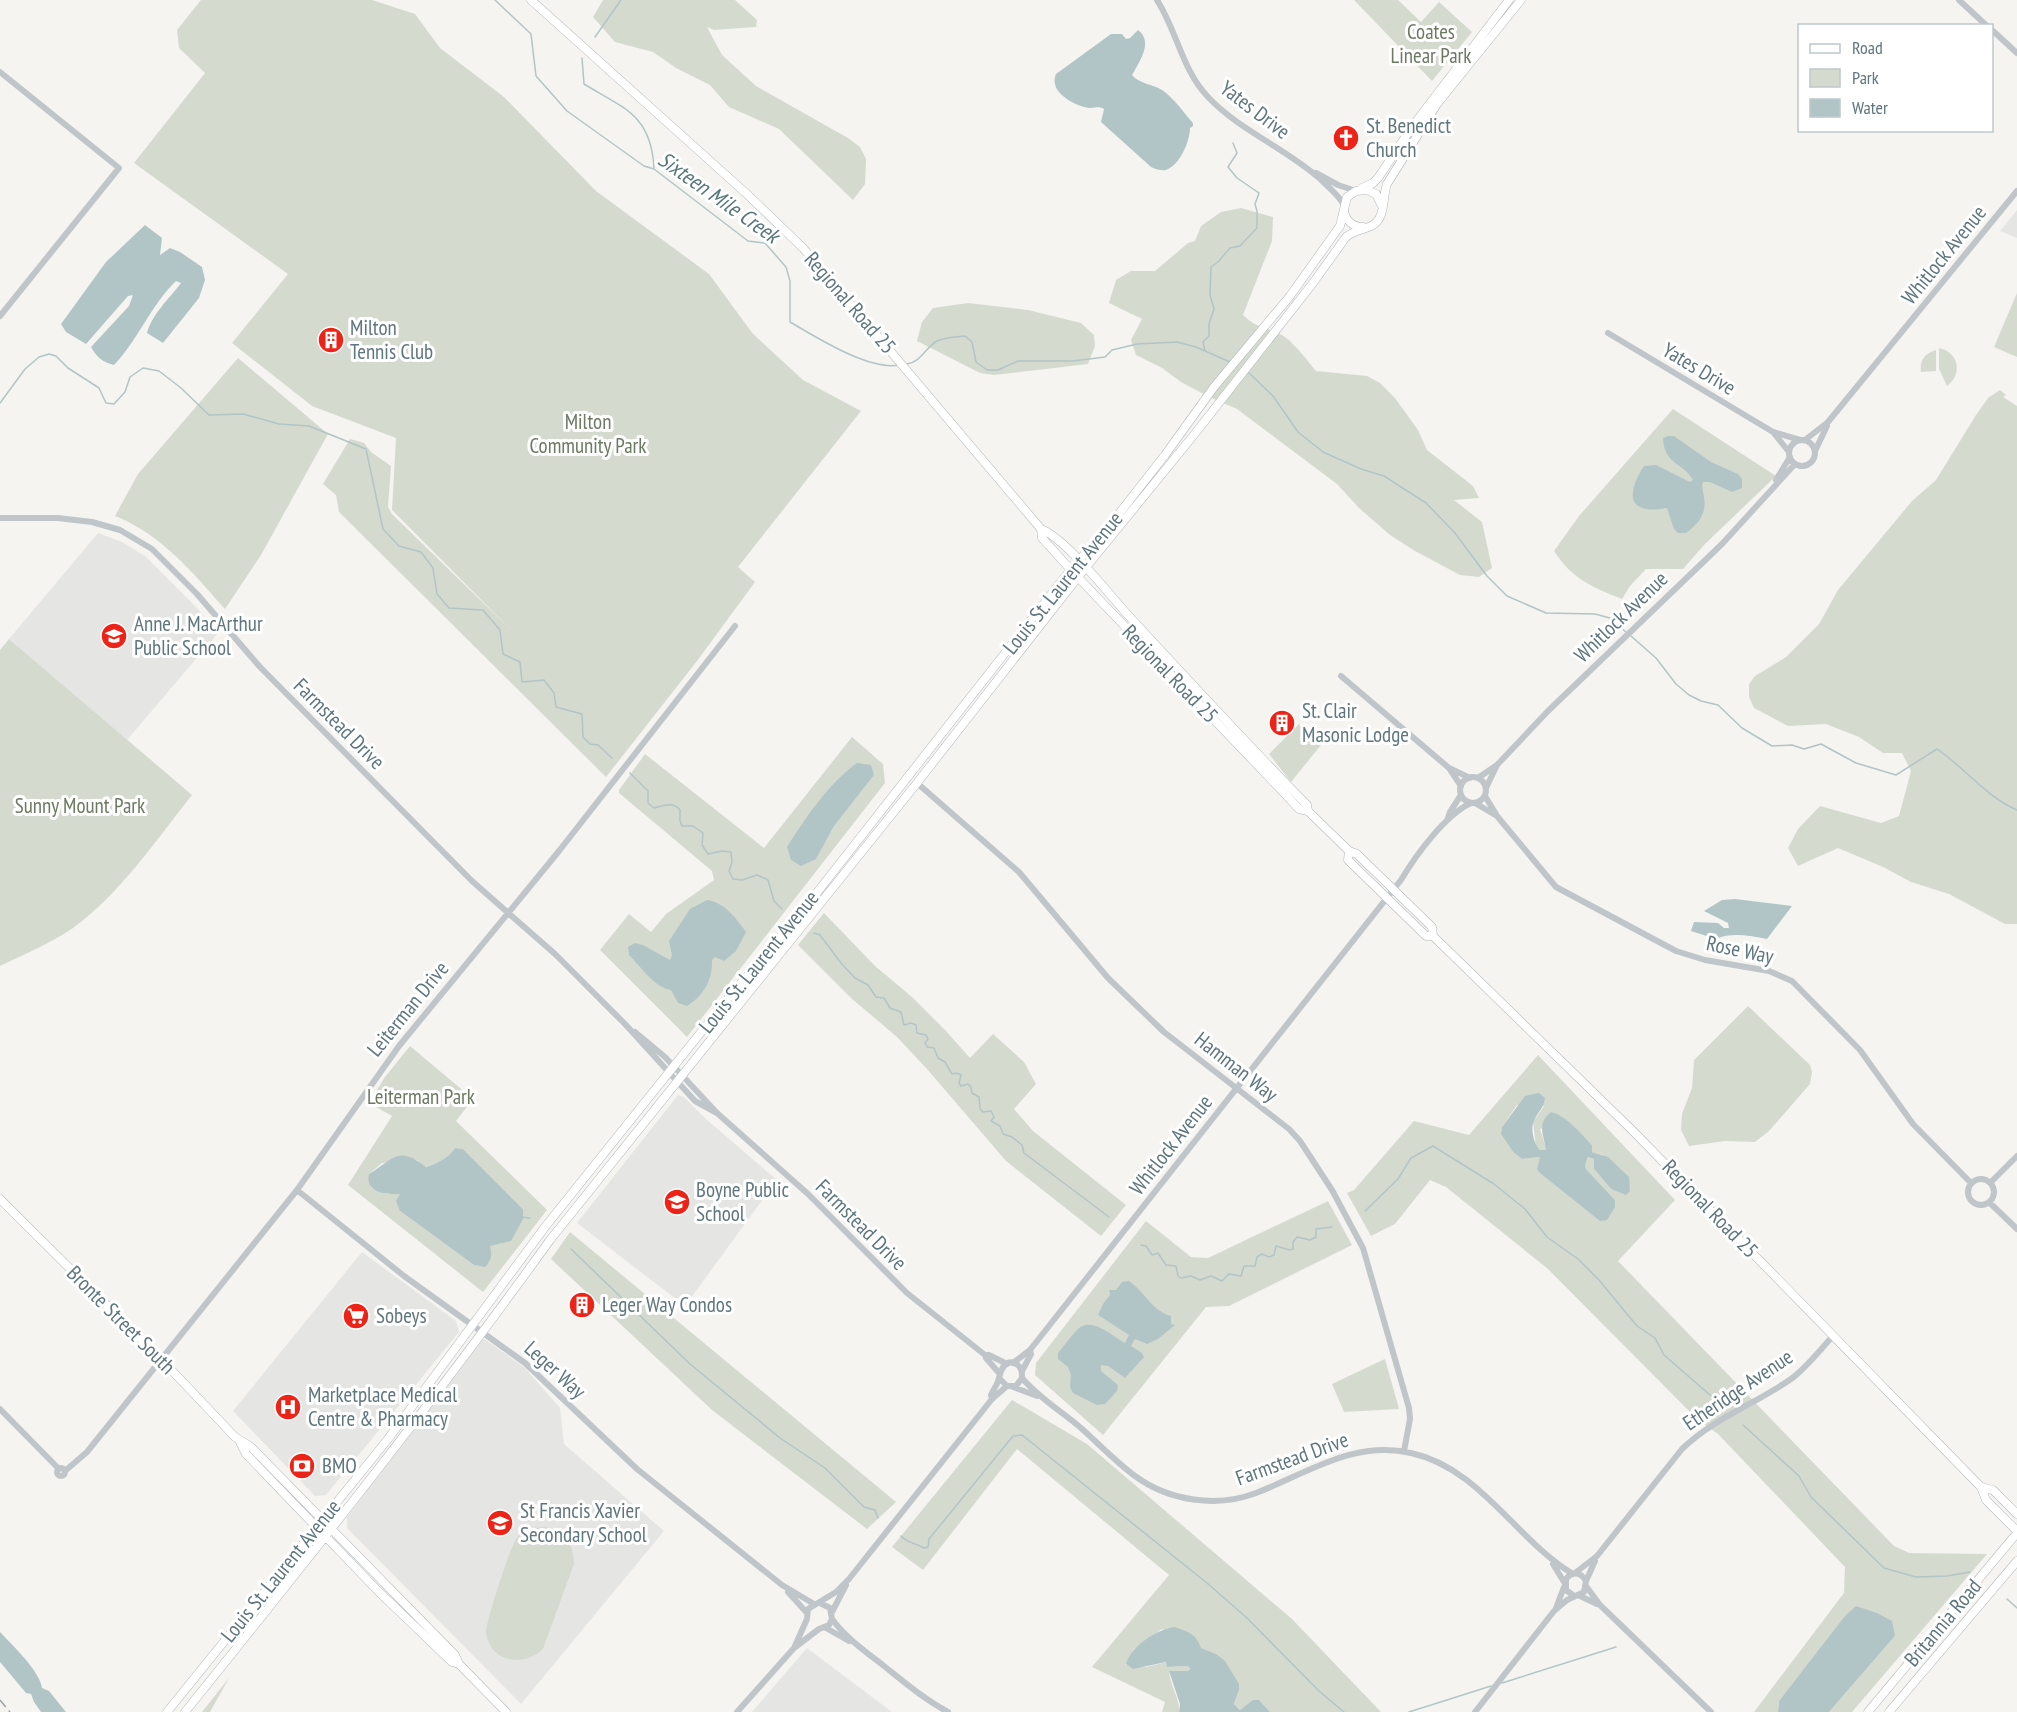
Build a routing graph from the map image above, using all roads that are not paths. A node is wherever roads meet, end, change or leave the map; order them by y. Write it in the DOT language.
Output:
graph roads {
  1 [pos="531,0"];
  2 [pos="1157,0"];
  3 [pos="1509,0"];
  4 [pos="1521,0"];
  5 [pos="1959,0"];
  6 [pos="1985,24"];
  7 [pos="1993,31"];
  8 [pos="2017,53"];
  9 [pos="0,72"];
  10 [pos="1313,172"];
  11 [pos="1357,190"];
  12 [pos="2017,191"];
  13 [pos="1343,207"];
  14 [pos="1382,207"];
  15 [pos="1364,228"];
  16 [pos="0,316"];
  17 [pos="1608,333"];
  18 [pos="1828,422"];
  19 [pos="1773,432"];
  20 [pos="1802,440"];
  21 [pos="1815,451"];
  22 [pos="1790,454"];
  23 [pos="1795,464"];
  24 [pos="1768,494"];
  25 [pos="0,518"];
  26 [pos="1041,529"];
  27 [pos="1079,560"];
  28 [pos="1086,568"];
  29 [pos="1071,570"];
  30 [pos="1078,577"];
  31 [pos="735,626"];
  32 [pos="1341,676"];
  33 [pos="1497,765"];
  34 [pos="1449,768"];
  35 [pos="1470,778"];
  36 [pos="1478,778"];
  37 [pos="917,783"];
  38 [pos="1461,786"];
  39 [pos="1486,788"];
  40 [pos="1461,795"];
  41 [pos="1485,796"];
  42 [pos="1473,803"];
  43 [pos="1308,811"];
  44 [pos="1497,816"];
  45 [pos="1448,818"];
  46 [pos="1349,851"];
  47 [pos="1394,889"];
  48 [pos="1387,897"];
  49 [pos="508,913"];
  50 [pos="1432,936"];
  51 [pos="672,1071"];
  52 [pos="678,1078"];
  53 [pos="1236,1088"];
  54 [pos="2017,1156"];
  55 [pos="1970,1182"];
  56 [pos="1990,1183"];
  57 [pos="297,1190"];
  58 [pos="0,1199"];
  59 [pos="1990,1203"];
  60 [pos="2017,1229"];
  61 [pos="474,1326"];
  62 [pos="482,1331"];
  63 [pos="1833,1336"];
  64 [pos="1030,1350"];
  65 [pos="985,1355"];
  66 [pos="161,1359"];
  67 [pos="1010,1363"];
  68 [pos="1022,1375"];
  69 [pos="999,1376"];
  70 [pos="1010,1386"];
  71 [pos="1040,1397"];
  72 [pos="992,1399"];
  73 [pos="0,1409"];
  74 [pos="240,1441"];
  75 [pos="1404,1451"];
  76 [pos="1981,1487"];
  77 [pos="2017,1514"];
  78 [pos="322,1519"];
  79 [pos="316,1528"];
  80 [pos="331,1528"];
  81 [pos="2017,1532"];
  82 [pos="324,1536"];
  83 [pos="1597,1556"];
  84 [pos="1550,1559"];
  85 [pos="2017,1561"];
  86 [pos="1574,1574"];
  87 [pos="849,1579"];
  88 [pos="1564,1584"];
  89 [pos="1586,1584"];
  90 [pos="782,1585"];
  91 [pos="1576,1595"];
  92 [pos="817,1604"];
  93 [pos="1600,1605"];
  94 [pos="1554,1611"];
  95 [pos="807,1616"];
  96 [pos="832,1616"];
  97 [pos="822,1628"];
  98 [pos="860,1647"];
  99 [pos="794,1648"];
  100 [pos="459,1664"];
  101 [pos="167,1712"];
  102 [pos="185,1712"];
  103 [pos="506,1712"];
  104 [pos="737,1712"];
  105 [pos="948,1712"];
  106 [pos="1475,1712"];
  107 [pos="1711,1712"];
  108 [pos="1868,1712"];
  109 [pos="1890,1712"];
  1 -- 26 [label="main road, Regional Road 25"];
  2 -- 10 [label="street, Yates Drive"];
  3 -- 11 [label="main road"];
  4 -- 14 [label="main road"];
  5 -- 6 [label="street"];
  7 -- 8 [label="street"];
  9 -- 16 [label="street"];
  10 -- 11 [label="street, Yates Drive"];
  10 -- 13 [label="street, Yates Drive"];
  11 -- 13 [label="main road"];
  11 -- 14 [label="main road"];
  12 -- 18 [label="street, Whitlock Avenue"];
  13 -- 15 [label="main road"];
  13 -- 27 [label="main road, Louis St. Laurent Avenue"];
  14 -- 15 [label="main road"];
  15 -- 28 [label="main road, Louis St. Laurent Avenue"];
  17 -- 19 [label="street, Yates Drive"];
  18 -- 20 [label="street, Whitlock Avenue"];
  18 -- 21 [label="street, Whitlock Avenue"];
  19 -- 20 [label="street, Yates Drive"];
  19 -- 22 [label="street, Yates Drive"];
  20 -- 21 [label="street"];
  20 -- 22 [label="street"];
  21 -- 23 [label="street"];
  22 -- 23 [label="street"];
  22 -- 24 [label="street, Whitlock Avenue"];
  23 -- 24 [label="street, Whitlock Avenue"];
  24 -- 33 [label="street, Whitlock Avenue"];
  25 -- 49 [label="street, Farmstead Drive"];
  26 -- 27 [label="main road, Regional Road 25"];
  26 -- 29 [label="main road, Regional Road 25"];
  27 -- 28 [label="main road, Regional Road 25"];
  27 -- 29 [label="main road, Louis St. Laurent Avenue"];
  28 -- 30 [label="main road, Louis St. Laurent Avenue"];
  28 -- 43 [label="main road, Regional Road 25"];
  29 -- 30 [label="main road, Regional Road 25"];
  29 -- 51 [label="main road, Louis St. Laurent Avenue"];
  30 -- 37 [label="main road, Louis St. Laurent Avenue"];
  30 -- 43 [label="main road, Regional Road 25"];
  31 -- 49 [label="street, Leiterman Drive"];
  32 -- 34 [label="street"];
  33 -- 36 [label="street, Whitlock Avenue"];
  33 -- 39 [label="street, Whitlock Avenue"];
  34 -- 35 [label="street"];
  34 -- 38 [label="street"];
  35 -- 36 [label="street"];
  35 -- 38 [label="street"];
  36 -- 39 [label="street"];
  37 -- 52 [label="main road, Louis St. Laurent Avenue"];
  37 -- 53 [label="street, Hamman Way"];
  38 -- 40 [label="street"];
  39 -- 41 [label="street"];
  40 -- 42 [label="street"];
  40 -- 45 [label="street, Whitlock Avenue"];
  41 -- 42 [label="street"];
  41 -- 44 [label="street, Rose Way"];
  42 -- 44 [label="street, Rose Way"];
  42 -- 45 [label="street, Whitlock Avenue"];
  43 -- 46 [label="main road, Regional Road 25"];
  44 -- 55 [label="street, Rose Way"];
  45 -- 47 [label="street, Whitlock Avenue"];
  46 -- 47 [label="main road, Regional Road 25"];
  46 -- 48 [label="main road, Regional Road 25"];
  47 -- 48 [label="street, Whitlock Avenue"];
  47 -- 50 [label="main road, Regional Road 25"];
  48 -- 50 [label="main road, Regional Road 25"];
  48 -- 53 [label="street, Whitlock Avenue"];
  49 -- 51 [label="street, Farmstead Drive"];
  49 -- 57 [label="street, Leiterman Drive"];
  50 -- 63 [label="main road, Regional Road 25"];
  51 -- 52 [label="street, Farmstead Drive"];
  51 -- 61 [label="main road, Louis St. Laurent Avenue"];
  52 -- 62 [label="main road, Louis St. Laurent Avenue"];
  52 -- 65 [label="street, Farmstead Drive"];
  53 -- 64 [label="street, Whitlock Avenue"];
  53 -- 75 [label="street, Hamman Way"];
  54 -- 56 [label="street"];
  55 -- 56 [label="street"];
  55 -- 59 [label="street"];
  56 -- 59 [label="street"];
  57 -- 61 [label="street, Leger Way"];
  57 -- 66 [label="street, Leiterman Drive"];
  58 -- 66 [label="main road, Bronte Street South"];
  59 -- 60 [label="street"];
  61 -- 62 [label="street, Leger Way"];
  61 -- 78 [label="main road, Louis St. Laurent Avenue"];
  62 -- 80 [label="main road, Louis St. Laurent Avenue"];
  62 -- 90 [label="street, Leger Way"];
  63 -- 76 [label="main road, Regional Road 25"];
  63 -- 83 [label="street, Etheridge Avenue"];
  64 -- 67 [label="street, Whitlock Avenue"];
  64 -- 68 [label="street, Whitlock Avenue"];
  65 -- 67 [label="street, Farmstead Drive"];
  65 -- 69 [label="street, Farmstead Drive"];
  66 -- 73 [label="street, Leiterman Drive"];
  66 -- 74 [label="main road, Bronte Street South"];
  67 -- 68 [label="street"];
  67 -- 69 [label="street"];
  68 -- 70 [label="street"];
  68 -- 71 [label="street, Farmstead Drive"];
  69 -- 70 [label="street"];
  69 -- 72 [label="street"];
  70 -- 71 [label="street, Farmstead Drive"];
  70 -- 72 [label="street"];
  71 -- 75 [label="street, Farmstead Drive"];
  72 -- 87 [label="street"];
  74 -- 78 [label="main road, Bronte Street South"];
  74 -- 79 [label="main road, Bronte Street South"];
  75 -- 84 [label="street, Farmstead Drive"];
  76 -- 77 [label="main road, Regional Road 25"];
  76 -- 81 [label="main road, Regional Road 25"];
  78 -- 79 [label="main road, Louis St. Laurent Avenue"];
  78 -- 80 [label="main road, Bronte Street South"];
  79 -- 82 [label="main road, Bronte Street South"];
  79 -- 101 [label="main road, Louis St. Laurent Avenue"];
  80 -- 82 [label="main road, Louis St. Laurent Avenue"];
  80 -- 100 [label="main road, Bronte Street South"];
  81 -- 108 [label="main road, Britannia Road"];
  82 -- 100 [label="main road, Bronte Street South"];
  82 -- 102 [label="main road, Louis St. Laurent Avenue"];
  83 -- 86 [label="street, Etheridge Avenue"];
  83 -- 89 [label="street, Etheridge Avenue"];
  84 -- 86 [label="street, Farmstead Drive"];
  84 -- 88 [label="street, Farmstead Drive"];
  85 -- 109 [label="main road, Britannia Road"];
  86 -- 88 [label="street"];
  86 -- 89 [label="street"];
  87 -- 92 [label="street"];
  87 -- 96 [label="street"];
  88 -- 91 [label="street"];
  88 -- 94 [label="street"];
  89 -- 91 [label="street"];
  89 -- 93 [label="street"];
  90 -- 92 [label="street, Leger Way"];
  90 -- 95 [label="street, Leger Way"];
  91 -- 93 [label="street"];
  91 -- 94 [label="street"];
  92 -- 95 [label="street"];
  92 -- 96 [label="street"];
  93 -- 107 [label="street"];
  94 -- 106 [label="street"];
  95 -- 97 [label="street"];
  95 -- 99 [label="street"];
  96 -- 97 [label="street"];
  96 -- 98 [label="street"];
  97 -- 98 [label="street"];
  97 -- 99 [label="street"];
  98 -- 105 [label="street"];
  99 -- 104 [label="street"];
  100 -- 103 [label="main road, Bronte Street South"];
}
